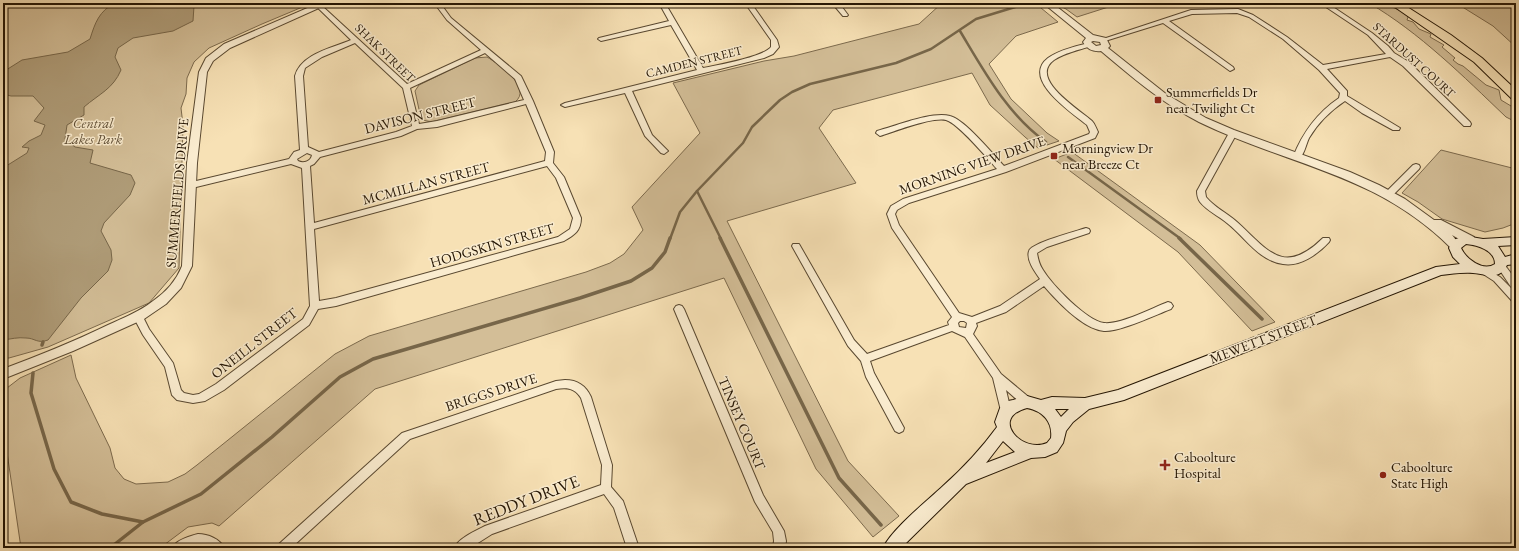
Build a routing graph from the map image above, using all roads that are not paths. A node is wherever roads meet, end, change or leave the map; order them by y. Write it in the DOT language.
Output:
graph roads {
  1 [pos="662,3"];
  2 [pos="748,3"];
  3 [pos="835,3"];
  4 [pos="1047,3"];
  5 [pos="1323,3"];
  6 [pos="1394,3"];
  7 [pos="323,4"];
  8 [pos="441,8"];
  9 [pos="845,15"];
  10 [pos="1165,21"];
  11 [pos="673,22"];
  12 [pos="601,39"];
  13 [pos="356,40"];
  14 [pos="1090,42"];
  15 [pos="1103,44"];
  16 [pos="486,50"];
  17 [pos="1391,55"];
  18 [pos="1322,68"];
  19 [pos="1230,69"];
  20 [pos="701,71"];
  21 [pos="406,87"];
  22 [pos="628,91"];
  23 [pos="1516,96"];
  24 [pos="1344,97"];
  25 [pos="529,102"];
  26 [pos="565,105"];
  27 [pos="1467,124"];
  28 [pos="416,127"];
  29 [pos="1396,128"];
  30 [pos="880,133"];
  31 [pos="1233,133"];
  32 [pos="304,151"];
  33 [pos="664,151"];
  34 [pos="317,155"];
  35 [pos="1297,157"];
  36 [pos="293,161"];
  37 [pos="549,164"];
  38 [pos="306,165"];
  39 [pos="1416,167"];
  40 [pos="1003,170"];
  41 [pos="192,185"];
  42 [pos="1388,195"];
  43 [pos="1426,218"];
  44 [pos="309,227"];
  45 [pos="1086,231"];
  46 [pos="1326,240"];
  47 [pos="1470,240"];
  48 [pos="1516,241"];
  49 [pos="1483,243"];
  50 [pos="796,246"];
  51 [pos="1456,249"];
  52 [pos="1516,259"];
  53 [pos="1501,264"];
  54 [pos="1480,269"];
  55 [pos="1440,270"];
  56 [pos="1044,281"];
  57 [pos="1516,287"];
  58 [pos="1516,299"];
  59 [pos="314,306"];
  60 [pos="1168,306"];
  61 [pos="679,309"];
  62 [pos="138,316"];
  63 [pos="957,317"];
  64 [pos="971,321"];
  65 [pos="954,327"];
  66 [pos="968,332"];
  67 [pos="865,359"];
  68 [pos="3,374"];
  69 [pos="998,377"];
  70 [pos="1027,402"];
  71 [pos="1085,404"];
  72 [pos="1041,406"];
  73 [pos="1006,411"];
  74 [pos="899,428"];
  75 [pos="1003,429"];
  76 [pos="1059,429"];
  77 [pos="1030,452"];
  78 [pos="961,480"];
  79 [pos="606,488"];
  80 [pos="178,548"];
  81 [pos="218,548"];
  82 [pos="283,548"];
  83 [pos="460,548"];
  84 [pos="633,548"];
  85 [pos="779,548"];
  86 [pos="891,548"];
  1 -- 11 [label="street"];
  2 -- 20 [label="street, CAMDEN STREET"];
  3 -- 9 [label="street"];
  4 -- 14 [label="street"];
  5 -- 17 [label="street, STARDUST COURT"];
  6 -- 23 [label="main road"];
  7 -- 13 [label="street, SHAK STREET"];
  7 -- 41 [label="street, SUMMERFIELDS DRIVE"];
  8 -- 16 [label="street"];
  10 -- 15 [label="street"];
  10 -- 18 [label="street"];
  10 -- 19 [label="street"];
  11 -- 12 [label="street"];
  11 -- 20 [label="street"];
  13 -- 21 [label="street, SHAK STREET"];
  13 -- 32 [label="street"];
  14 -- 15 [label="street"];
  14 -- 40 [label="street, MORNING VIEW DRIVE"];
  15 -- 31 [label="street"];
  16 -- 21 [label="street"];
  16 -- 25 [label="street"];
  17 -- 18 [label="street"];
  17 -- 27 [label="street, STARDUST COURT"];
  18 -- 24 [label="street"];
  20 -- 22 [label="street, CAMDEN STREET"];
  21 -- 28 [label="street, SHAK STREET"];
  22 -- 26 [label="street, CAMDEN STREET"];
  22 -- 33 [label="street"];
  24 -- 29 [label="street"];
  24 -- 35 [label="street"];
  25 -- 28 [label="street, DAVISON STREET"];
  25 -- 37 [label="street"];
  28 -- 34 [label="street, DAVISON STREET"];
  30 -- 40 [label="street"];
  31 -- 35 [label="street"];
  31 -- 46 [label="street"];
  32 -- 34 [label="street"];
  32 -- 36 [label="street"];
  34 -- 38 [label="street"];
  35 -- 42 [label="street"];
  36 -- 38 [label="street"];
  36 -- 41 [label="street"];
  37 -- 44 [label="street, MCMILLAN STREET"];
  37 -- 59 [label="street, HODGSKIN STREET"];
  38 -- 44 [label="street, ONEILL STREET"];
  39 -- 42 [label="street"];
  40 -- 63 [label="street, MORNING VIEW DRIVE"];
  41 -- 62 [label="street, SUMMERFIELDS DRIVE"];
  42 -- 43 [label="street"];
  43 -- 47 [label="street"];
  43 -- 51 [label="street"];
  44 -- 59 [label="street, ONEILL STREET"];
  45 -- 56 [label="street"];
  47 -- 49 [label="main road"];
  47 -- 51 [label="main road"];
  48 -- 49 [label="main road"];
  49 -- 53 [label="main road"];
  50 -- 67 [label="street"];
  51 -- 54 [label="main road"];
  51 -- 55 [label="main road, MEWETT STREET"];
  52 -- 53 [label="main road"];
  53 -- 54 [label="main road, MEWETT STREET"];
  53 -- 57 [label="street"];
  54 -- 55 [label="main road, MEWETT STREET"];
  54 -- 58 [label="street"];
  55 -- 71 [label="main road, MEWETT STREET"];
  56 -- 60 [label="street"];
  56 -- 64 [label="street"];
  59 -- 62 [label="street, ONEILL STREET"];
  61 -- 85 [label="street, TINSEY COURT"];
  62 -- 68 [label="street, SUMMERFIELDS DRIVE"];
  63 -- 64 [label="street"];
  63 -- 65 [label="street"];
  64 -- 66 [label="street"];
  65 -- 66 [label="street"];
  65 -- 67 [label="street"];
  66 -- 69 [label="street"];
  67 -- 74 [label="street"];
  69 -- 70 [label="street"];
  69 -- 73 [label="street"];
  70 -- 72 [label="main road"];
  70 -- 73 [label="main road"];
  71 -- 72 [label="main road, MEWETT STREET"];
  71 -- 76 [label="main road, MEWETT STREET"];
  72 -- 76 [label="main road"];
  73 -- 75 [label="main road"];
  75 -- 77 [label="main road"];
  75 -- 78 [label="main road"];
  76 -- 77 [label="main road"];
  77 -- 78 [label="main road"];
  78 -- 86 [label="main road"];
  79 -- 82 [label="street, BRIGGS DRIVE"];
  79 -- 83 [label="street, REDDY DRIVE"];
  79 -- 84 [label="street"];
  80 -- 81 [label="street"];
}
